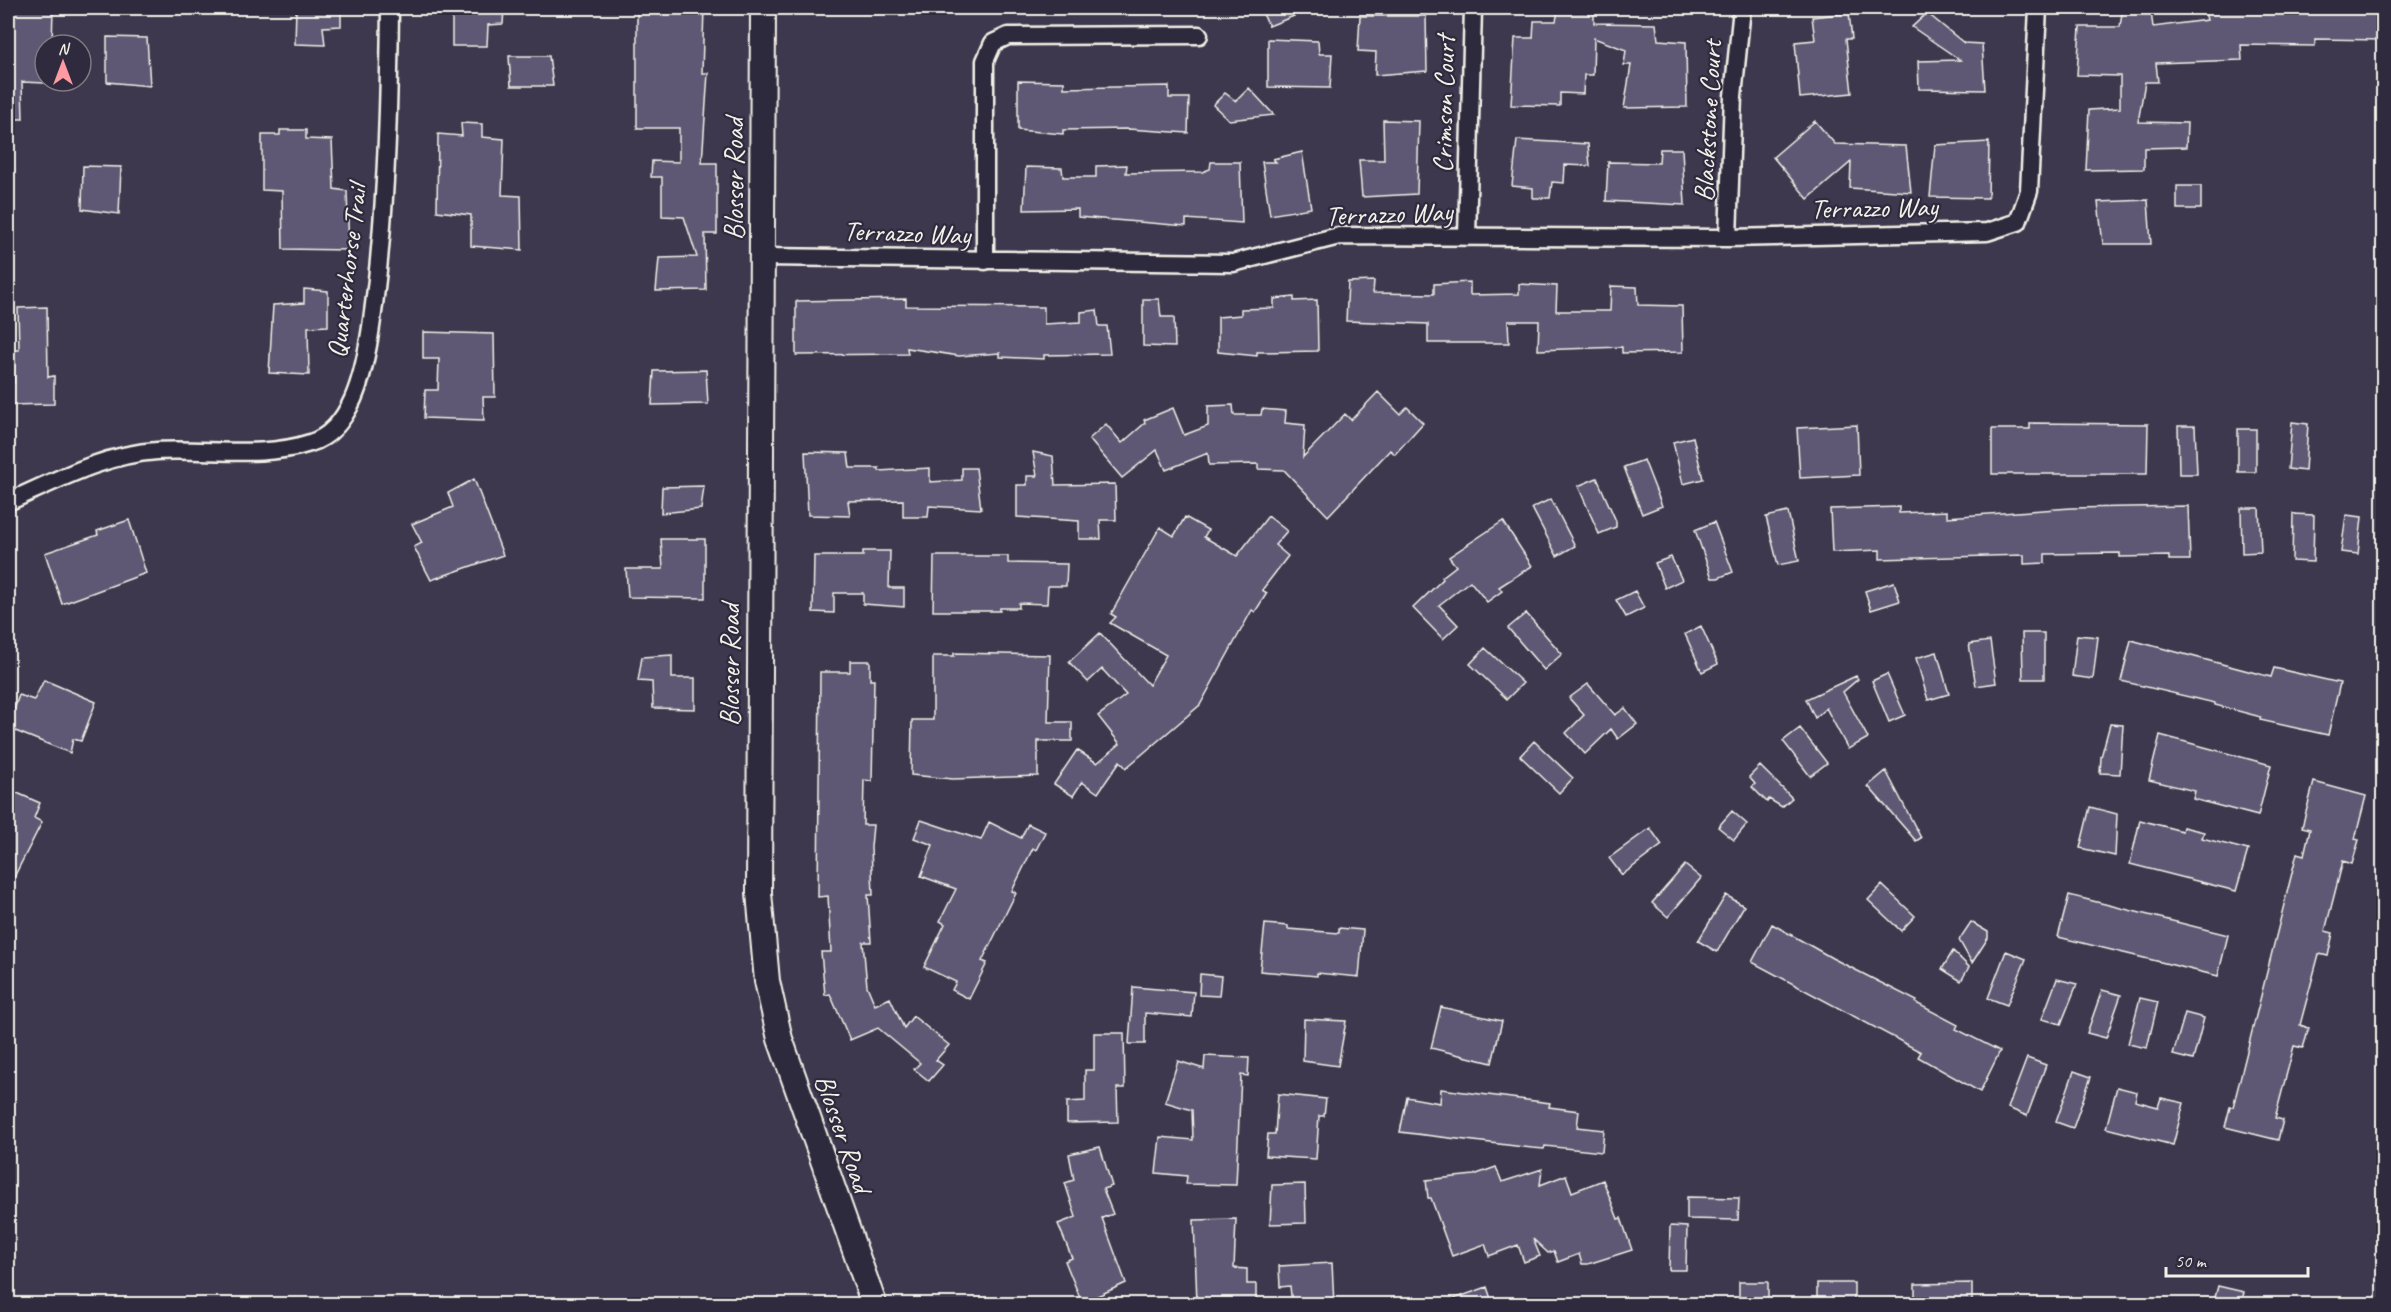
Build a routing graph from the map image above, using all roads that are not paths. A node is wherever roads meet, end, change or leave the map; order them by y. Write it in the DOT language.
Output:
graph roads {
  1 [pos="390,8"];
  2 [pos="764,8"];
  3 [pos="1473,8"];
  4 [pos="1742,8"];
  5 [pos="2038,8"];
  6 [pos="1198,35"];
  7 [pos="1467,237"];
  8 [pos="1728,238"];
  9 [pos="762,256"];
  10 [pos="986,261"];
  11 [pos="8,502"];
  12 [pos="874,1305"];
  1 -- 11 [label="street, Quarterhorse Trail"];
  2 -- 9 [label="street, Blosser Road"];
  3 -- 7 [label="street, Crimson Court"];
  4 -- 8 [label="street, Blackstone Court"];
  5 -- 8 [label="street, Terrazzo Way"];
  6 -- 10 [label="street"];
  7 -- 8 [label="street, Terrazzo Way"];
  7 -- 10 [label="street, Terrazzo Way"];
  9 -- 10 [label="street, Terrazzo Way"];
  9 -- 12 [label="street, Blosser Road"];
}
